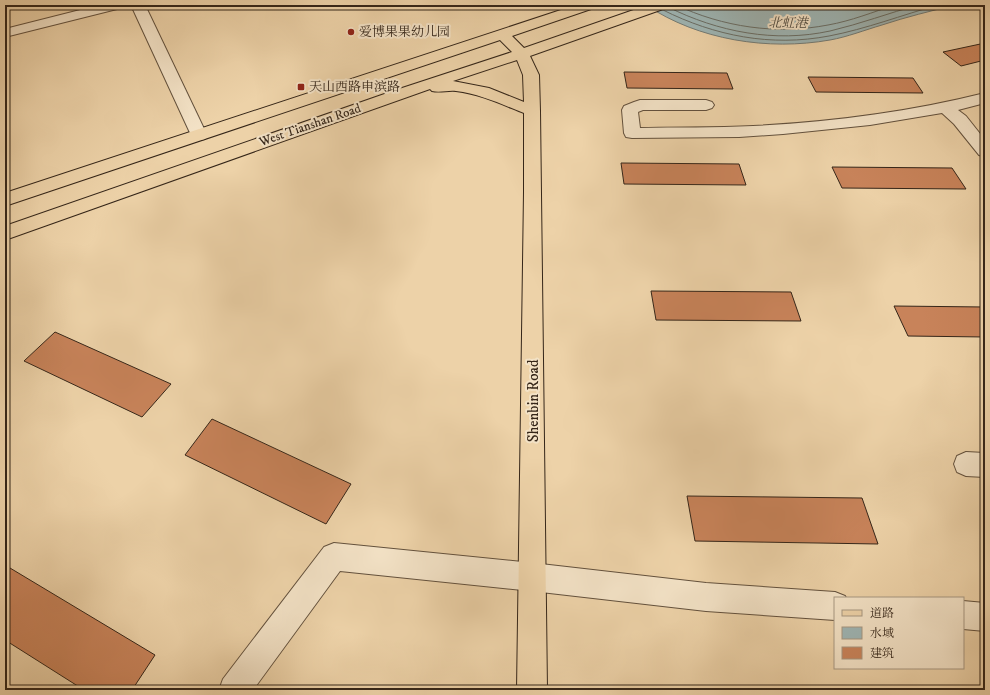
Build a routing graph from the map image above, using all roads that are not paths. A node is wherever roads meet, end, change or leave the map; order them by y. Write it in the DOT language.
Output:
graph roads {
  1 [pos="138,5"];
  2 [pos="589,5"];
  3 [pos="661,5"];
  4 [pos="109,6"];
  5 [pos="5,33"];
  6 [pos="502,34"];
  7 [pos="522,54"];
  8 [pos="402,93"];
  9 [pos="985,98"];
  10 [pos="706,105"];
  11 [pos="946,108"];
  12 [pos="532,111"];
  13 [pos="199,135"];
  14 [pos="985,151"];
  15 [pos="5,200"];
  16 [pos="5,233"];
  17 [pos="532,577"];
  18 [pos="834,606"];
  19 [pos="964,615"];
  20 [pos="985,617"];
  21 [pos="234,690"];
  22 [pos="532,690"];
  1 -- 13 [label="lane"];
  2 -- 6 [label="main road, West Tianshan Road"];
  3 -- 7 [label="main road, West Tianshan Road"];
  4 -- 5 [label="lane"];
  6 -- 7 [label="main road, Shenbin Road"];
  6 -- 13 [label="main road, West Tianshan Road"];
  7 -- 8 [label="main road, West Tianshan Road"];
  7 -- 12 [label="main road, Shenbin Road"];
  8 -- 12 [label="main road"];
  8 -- 16 [label="main road, West Tianshan Road"];
  9 -- 11 [label="lane"];
  10 -- 11 [label="lane"];
  11 -- 14 [label="lane"];
  12 -- 17 [label="main road, Shenbin Road"];
  13 -- 15 [label="main road, West Tianshan Road"];
  17 -- 18 [label="lane"];
  17 -- 21 [label="lane"];
  17 -- 22 [label="main road, Shenbin Road"];
  19 -- 20 [label="lane"];
}
